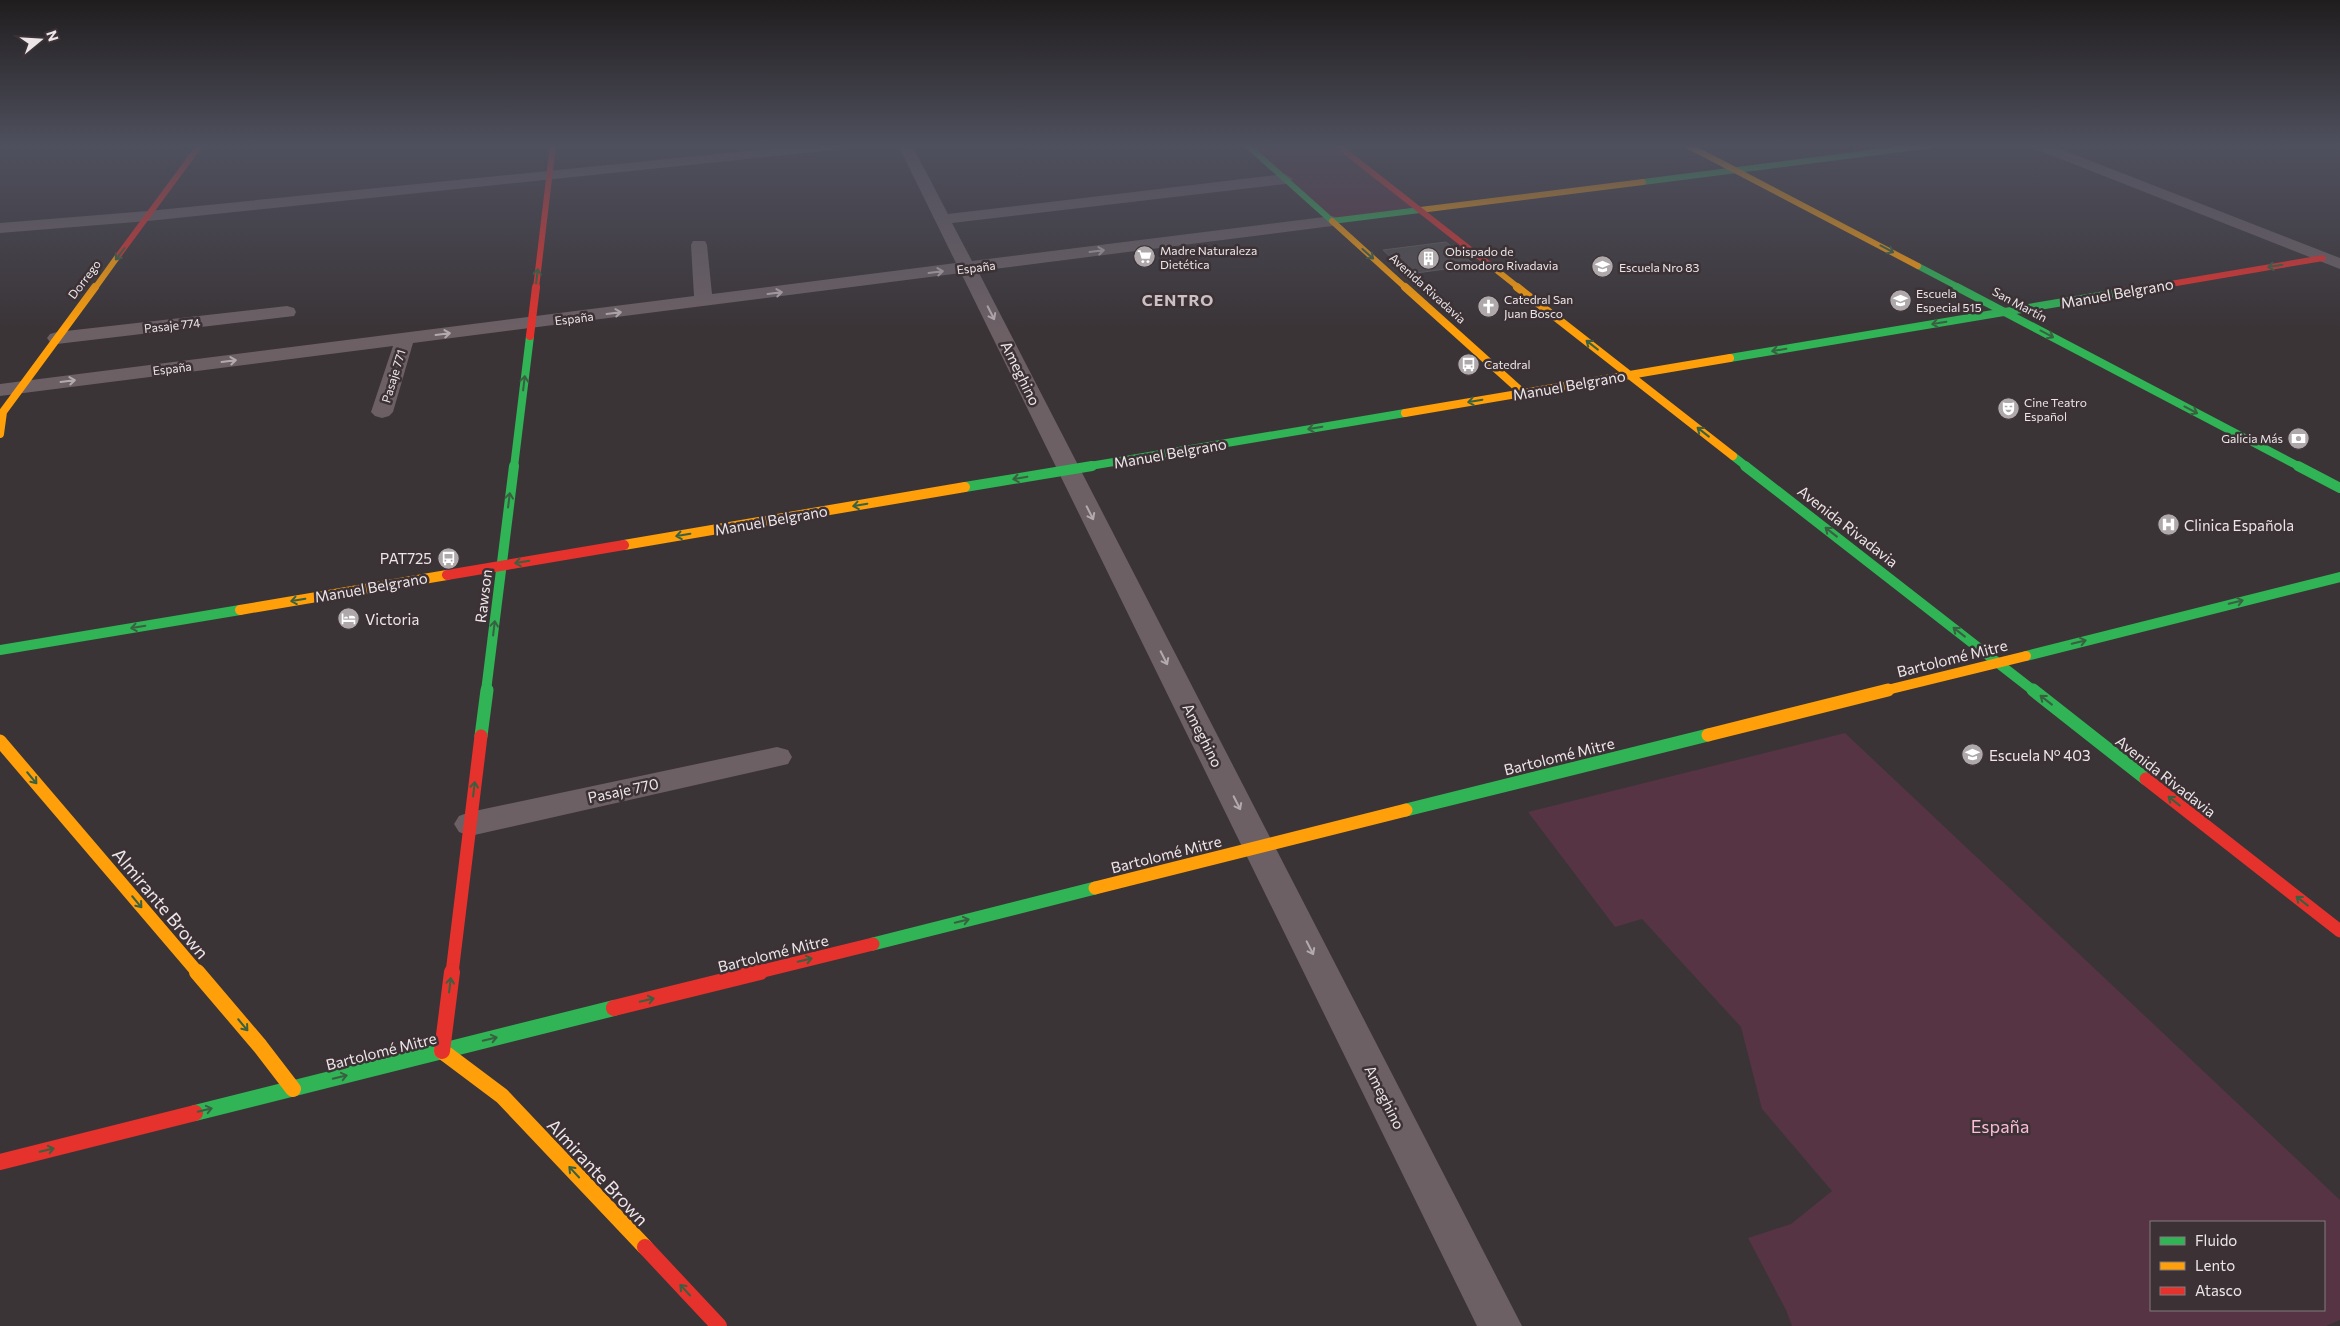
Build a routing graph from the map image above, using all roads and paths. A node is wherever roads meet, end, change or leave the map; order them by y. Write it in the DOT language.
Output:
graph roads {
  1 [pos="155,207"];
  2 [pos="237,207"];
  3 [pos="545,207"];
  4 [pos="937,207"];
  5 [pos="1047,207"];
  6 [pos="1315,207"];
  7 [pos="1416,207"];
  8 [pos="1445,207"];
  9 [pos="1805,207"];
  10 [pos="2203,207"];
  11 [pos="1420,210"];
  12 [pos="148,216"];
  13 [pos="943,219"];
  14 [pos="1332,222"];
  15 [pos="0,230"];
  16 [pos="699,245"];
  17 [pos="2332,256"];
  18 [pos="2340,264"];
  19 [pos="968,268"];
  20 [pos="704,302"];
  21 [pos="287,312"];
  22 [pos="2004,312"];
  23 [pos="531,324"];
  24 [pos="57,338"];
  25 [pos="405,339"];
  26 [pos="1630,375"];
  27 [pos="10,389"];
  28 [pos="1523,393"];
  29 [pos="382,412"];
  30 [pos="0,434"];
  31 [pos="1068,470"];
  32 [pos="2340,488"];
  33 [pos="501,566"];
  34 [pos="2340,577"];
  35 [pos="0,650"];
  36 [pos="1997,662"];
  37 [pos="0,741"];
  38 [pos="777,757"];
  39 [pos="470,824"];
  40 [pos="1259,847"];
  41 [pos="2340,931"];
  42 [pos="442,1051"];
  43 [pos="293,1088"];
  44 [pos="0,1162"];
  45 [pos="719,1326"];
  46 [pos="1500,1326"];
  1 -- 12 [label="street, Dorrego"];
  2 -- 12 [label="street"];
  23 -- 3 [label="street, Rawson, one-way"];
  4 -- 13 [label="street, Ameghino"];
  5 -- 13 [label="street"];
  6 -- 14 [label="street, Avenida Rivadavia"];
  7 -- 11 [label="street, Avenida Rivadavia"];
  8 -- 11 [label="street, España"];
  9 -- 22 [label="street, San Martín, one-way"];
  10 -- 17 [label="street"];
  11 -- 14 [label="street, España"];
  26 -- 11 [label="street, Avenida Rivadavia, one-way"];
  12 -- 15 [label="street"];
  12 -- 24 [label="street, Dorrego, one-way"];
  13 -- 19 [label="street, Ameghino"];
  19 -- 14 [label="street, España, one-way"];
  14 -- 28 [label="street, Avenida Rivadavia, one-way"];
  16 -- 20 [label="street"];
  17 -- 18 [label="street"];
  17 -- 22 [label="street, Manuel Belgrano, one-way"];
  20 -- 19 [label="street, España, one-way"];
  19 -- 31 [label="street, Ameghino, one-way"];
  23 -- 20 [label="street, España, one-way"];
  21 -- 24 [label="street, Pasaje 774"];
  22 -- 26 [label="street, Manuel Belgrano, one-way"];
  22 -- 32 [label="street, San Martín, one-way"];
  25 -- 23 [label="street, España, one-way"];
  33 -- 23 [label="street, Rawson, one-way"];
  24 -- 27 [label="street, Dorrego"];
  27 -- 25 [label="street, España, one-way"];
  25 -- 29 [label="street, Pasaje 771"];
  26 -- 28 [label="street, Manuel Belgrano"];
  36 -- 26 [label="street, Avenida Rivadavia, one-way"];
  27 -- 30 [label="street, Dorrego"];
  28 -- 31 [label="street, Manuel Belgrano, one-way"];
  31 -- 33 [label="street, Manuel Belgrano, one-way"];
  31 -- 40 [label="street, Ameghino, one-way"];
  33 -- 35 [label="street, Manuel Belgrano, one-way"];
  39 -- 33 [label="street, Rawson, one-way"];
  36 -- 34 [label="street, Bartolomé Mitre, one-way"];
  36 -- 40 [label="street, Bartolomé Mitre"];
  41 -- 36 [label="street, Avenida Rivadavia, one-way"];
  37 -- 43 [label="street, Almirante Brown, one-way"];
  38 -- 39 [label="street, Pasaje 770"];
  42 -- 39 [label="street, Rawson, one-way"];
  42 -- 40 [label="street, Bartolomé Mitre, one-way"];
  40 -- 46 [label="street, Ameghino, one-way"];
  43 -- 42 [label="street, Bartolomé Mitre, one-way"];
  45 -- 42 [label="street, Almirante Brown, one-way"];
  44 -- 43 [label="street, Bartolomé Mitre, one-way"];
}
